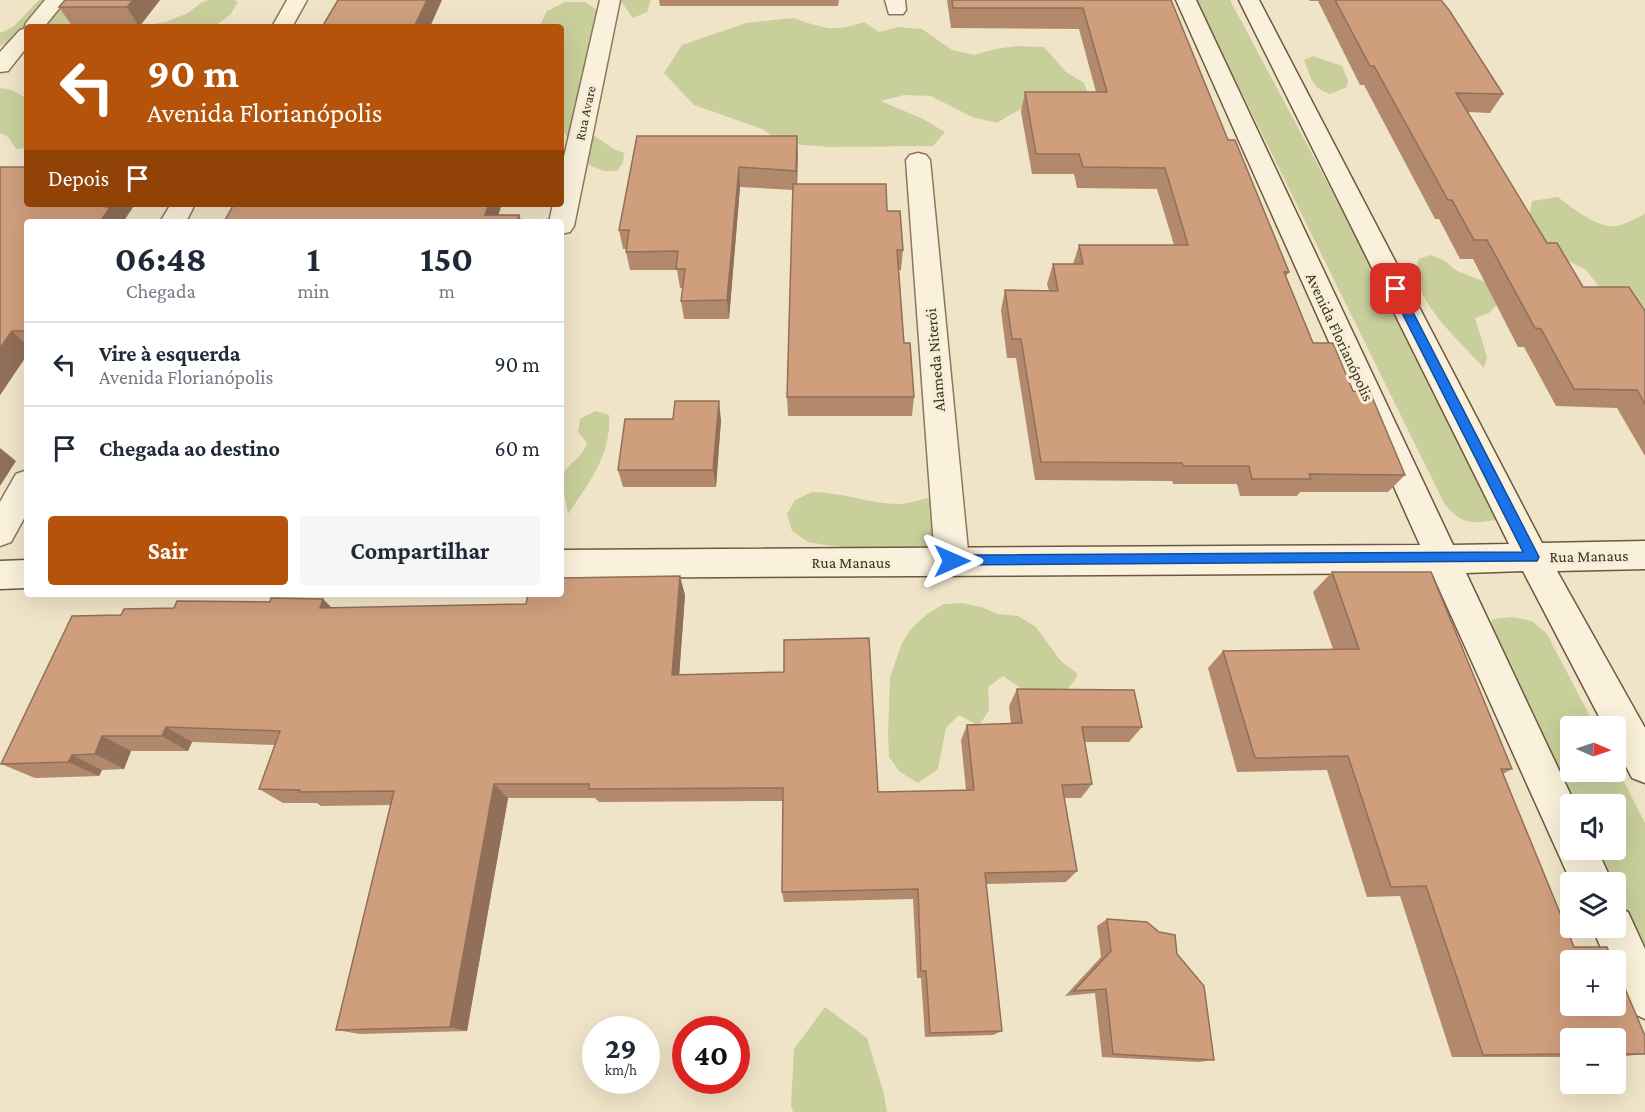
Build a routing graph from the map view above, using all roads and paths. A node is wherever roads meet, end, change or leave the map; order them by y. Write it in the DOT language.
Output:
graph roads {
  1 [pos="56,0"];
  2 [pos="297,0"];
  3 [pos="610,0"];
  4 [pos="1186,0"];
  5 [pos="1249,0"];
  6 [pos="36,24"];
  7 [pos="284,24"];
  8 [pos="24,38"];
  9 [pos="0,66"];
  10 [pos="918,160"];
  11 [pos="563,219"];
  12 [pos="24,488"];
  13 [pos="0,532"];
  14 [pos="1645,555"];
  15 [pos="1533,557"];
  16 [pos="1442,559"];
  17 [pos="952,561"];
  18 [pos="564,564"];
  19 [pos="24,574"];
  20 [pos="0,575"];
  21 [pos="1645,765"];
  22 [pos="1560,814"];
  23 [pos="1617,938"];
  24 [pos="1645,997"];
  1 -- 6 [label="street"];
  2 -- 7 [label="street"];
  3 -- 11 [label="street, Rua Avare"];
  4 -- 16 [label="street, Avenida Florianópolis"];
  5 -- 15 [label="street"];
  8 -- 9 [label="street"];
  10 -- 17 [label="street, Alameda Niterói"];
  12 -- 13 [label="street"];
  14 -- 15 [label="street, Rua Manaus"];
  15 -- 16 [label="street, Rua Manaus"];
  15 -- 21 [label="street"];
  16 -- 17 [label="street, Rua Manaus"];
  16 -- 22 [label="street, Avenida Florianópolis"];
  17 -- 18 [label="street, Rua Manaus"];
  19 -- 20 [label="street"];
  23 -- 24 [label="street"];
}
